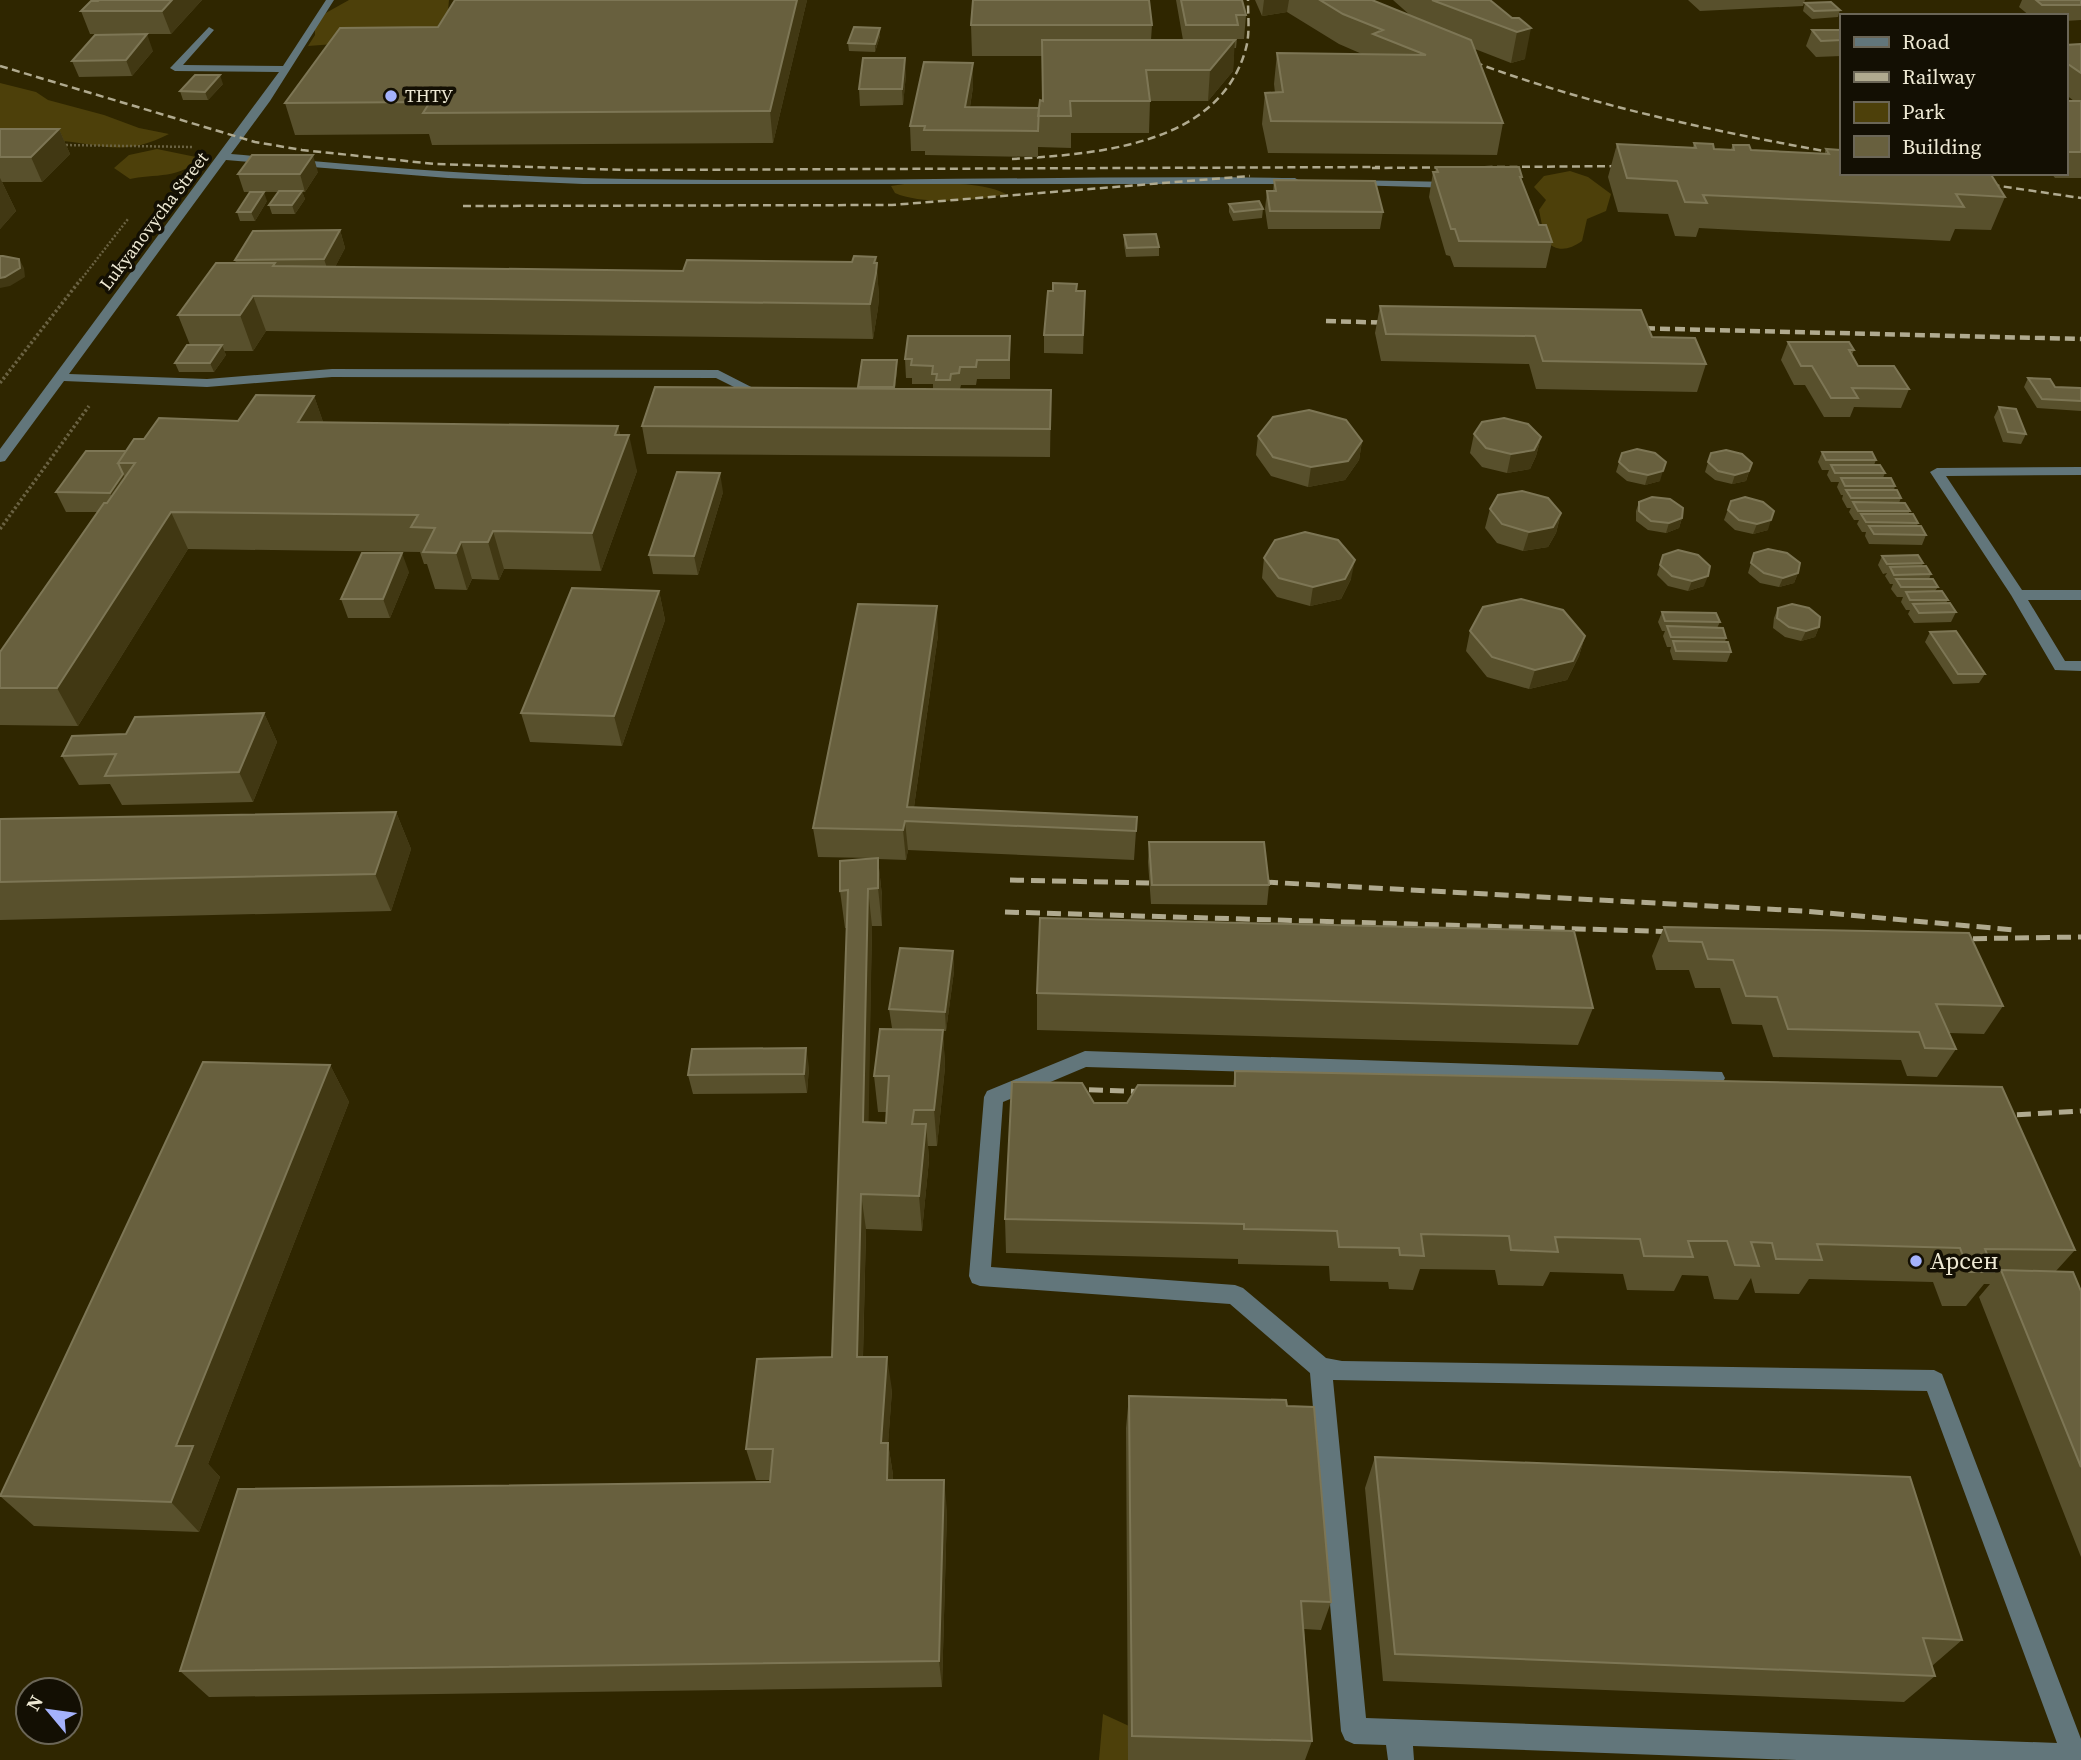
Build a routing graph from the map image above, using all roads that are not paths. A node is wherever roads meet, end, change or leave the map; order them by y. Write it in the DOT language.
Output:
graph roads {
  1 [pos="330,0"];
  2 [pos="209,30"];
  3 [pos="285,69"];
  4 [pos="226,153"];
  5 [pos="1306,181"];
  6 [pos="1344,182"];
  7 [pos="1462,185"];
  8 [pos="60,377"];
  9 [pos="776,402"];
  10 [pos="0,458"];
  11 [pos="2081,471"];
  12 [pos="2018,595"];
  13 [pos="2081,595"];
  14 [pos="2081,666"];
  15 [pos="1715,1078"];
  16 [pos="1321,1368"];
  17 [pos="1398,1732"];
  18 [pos="2075,1758"];
  19 [pos="1401,1760"];
  1 -- 3 [label="street, Lukyanovycha Street"];
  2 -- 3 [label="street"];
  3 -- 4 [label="street, Lukyanovycha Street"];
  4 -- 5 [label="street"];
  4 -- 8 [label="street, Lukyanovycha Street"];
  6 -- 7 [label="street"];
  8 -- 9 [label="street"];
  8 -- 10 [label="street, Lukyanovycha Street"];
  11 -- 12 [label="street"];
  12 -- 13 [label="street"];
  12 -- 14 [label="street"];
  15 -- 16 [label="street"];
  16 -- 17 [label="street"];
  16 -- 18 [label="street"];
  17 -- 18 [label="street"];
  17 -- 19 [label="street"];
}
